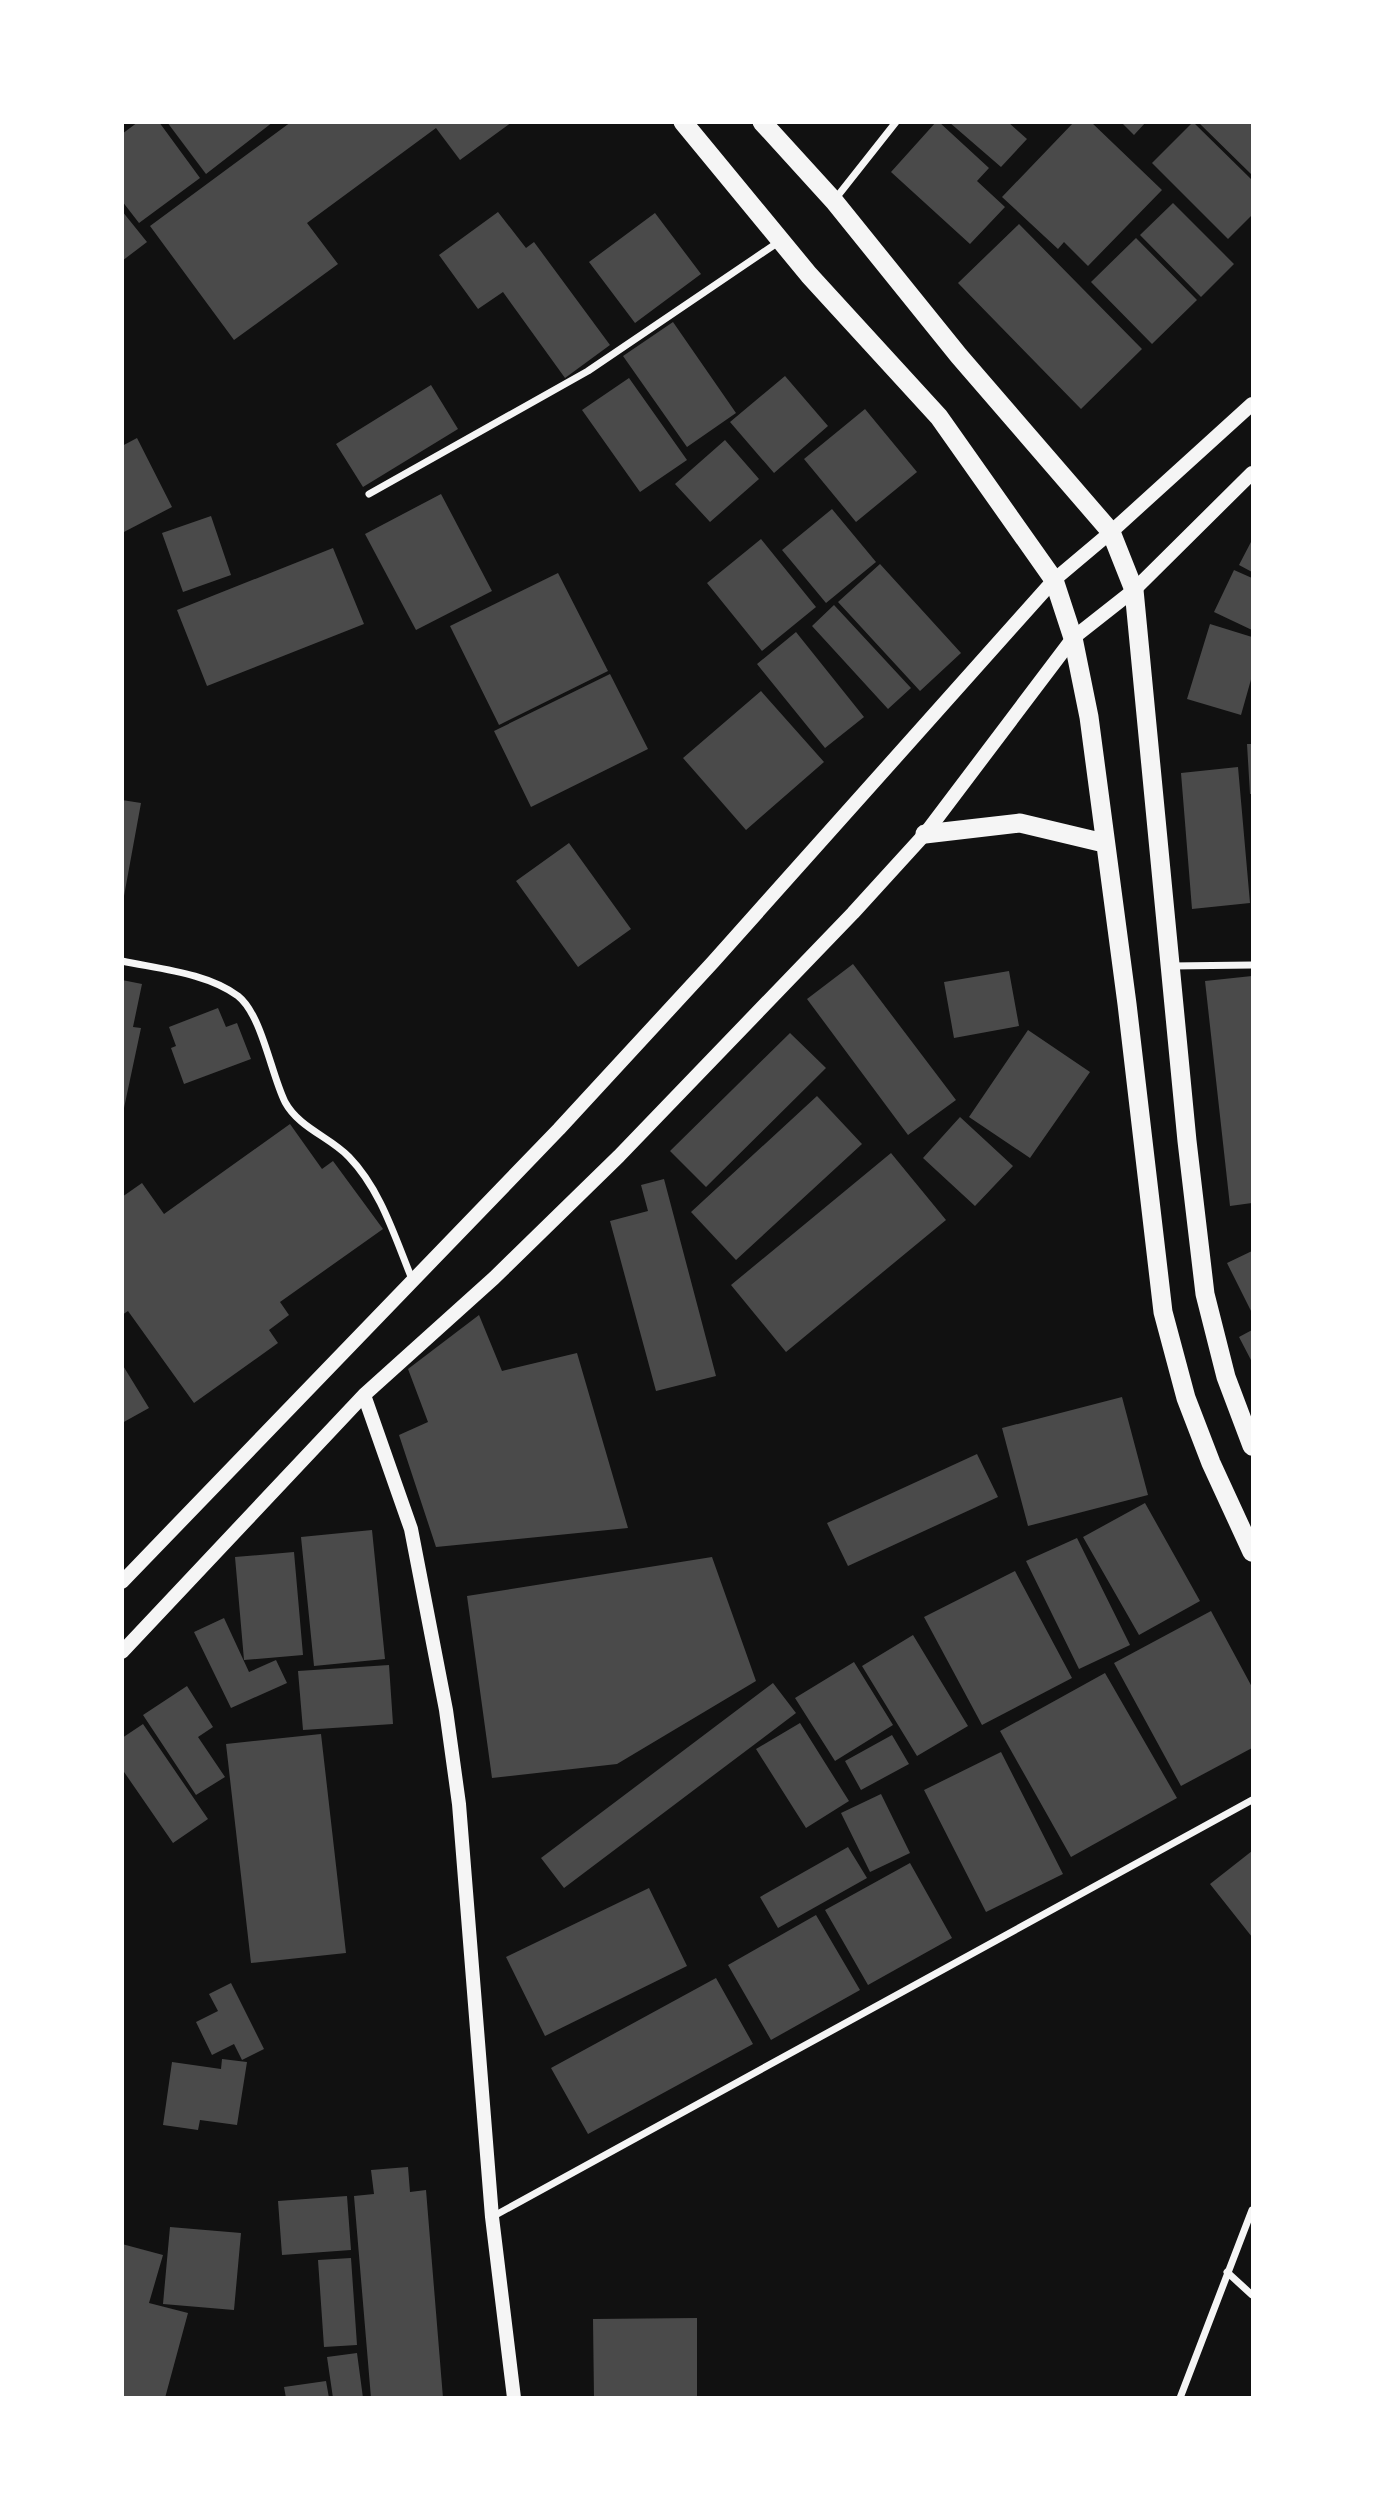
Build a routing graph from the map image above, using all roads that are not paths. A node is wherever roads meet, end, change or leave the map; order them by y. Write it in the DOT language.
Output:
graph roads {
  1 [pos="683,122"];
  2 [pos="762,122"];
  3 [pos="897,122"];
  4 [pos="834,201"];
  5 [pos="781,240"];
  6 [pos="1252,404"];
  7 [pos="1252,473"];
  8 [pos="369,494"];
  9 [pos="1111,532"];
  10 [pos="1054,580"];
  11 [pos="1134,590"];
  12 [pos="1073,638"];
  13 [pos="925,834"];
  14 [pos="1104,843"];
  15 [pos="122,961"];
  16 [pos="1252,965"];
  17 [pos="1170,966"];
  18 [pos="412,1279"];
  19 [pos="364,1395"];
  20 [pos="1252,1446"];
  21 [pos="1252,1552"];
  22 [pos="122,1582"];
  23 [pos="122,1652"];
  24 [pos="1252,1800"];
  25 [pos="1252,2210"];
  26 [pos="492,2217"];
  27 [pos="1227,2273"];
  28 [pos="1252,2295"];
  29 [pos="514,2398"];
  30 [pos="1180,2398"];
  1 -- 5 [label="highway"];
  2 -- 4 [label="highway"];
  3 -- 4 [label="street"];
  4 -- 9 [label="highway"];
  5 -- 8 [label="street"];
  5 -- 10 [label="highway"];
  6 -- 9 [label="main road"];
  7 -- 11 [label="main road"];
  9 -- 10 [label="main road"];
  9 -- 11 [label="highway"];
  10 -- 12 [label="highway"];
  10 -- 18 [label="main road"];
  11 -- 12 [label="main road"];
  11 -- 17 [label="highway"];
  12 -- 13 [label="main road"];
  12 -- 14 [label="highway"];
  13 -- 14 [label="highway"];
  13 -- 19 [label="main road"];
  14 -- 21 [label="highway"];
  15 -- 18 [label="street"];
  16 -- 17 [label="street"];
  17 -- 20 [label="highway"];
  18 -- 22 [label="main road"];
  19 -- 23 [label="main road"];
  19 -- 26 [label="main road"];
  24 -- 26 [label="street"];
  25 -- 27 [label="street"];
  26 -- 29 [label="main road"];
  27 -- 28 [label="street"];
  27 -- 30 [label="street"];
}
